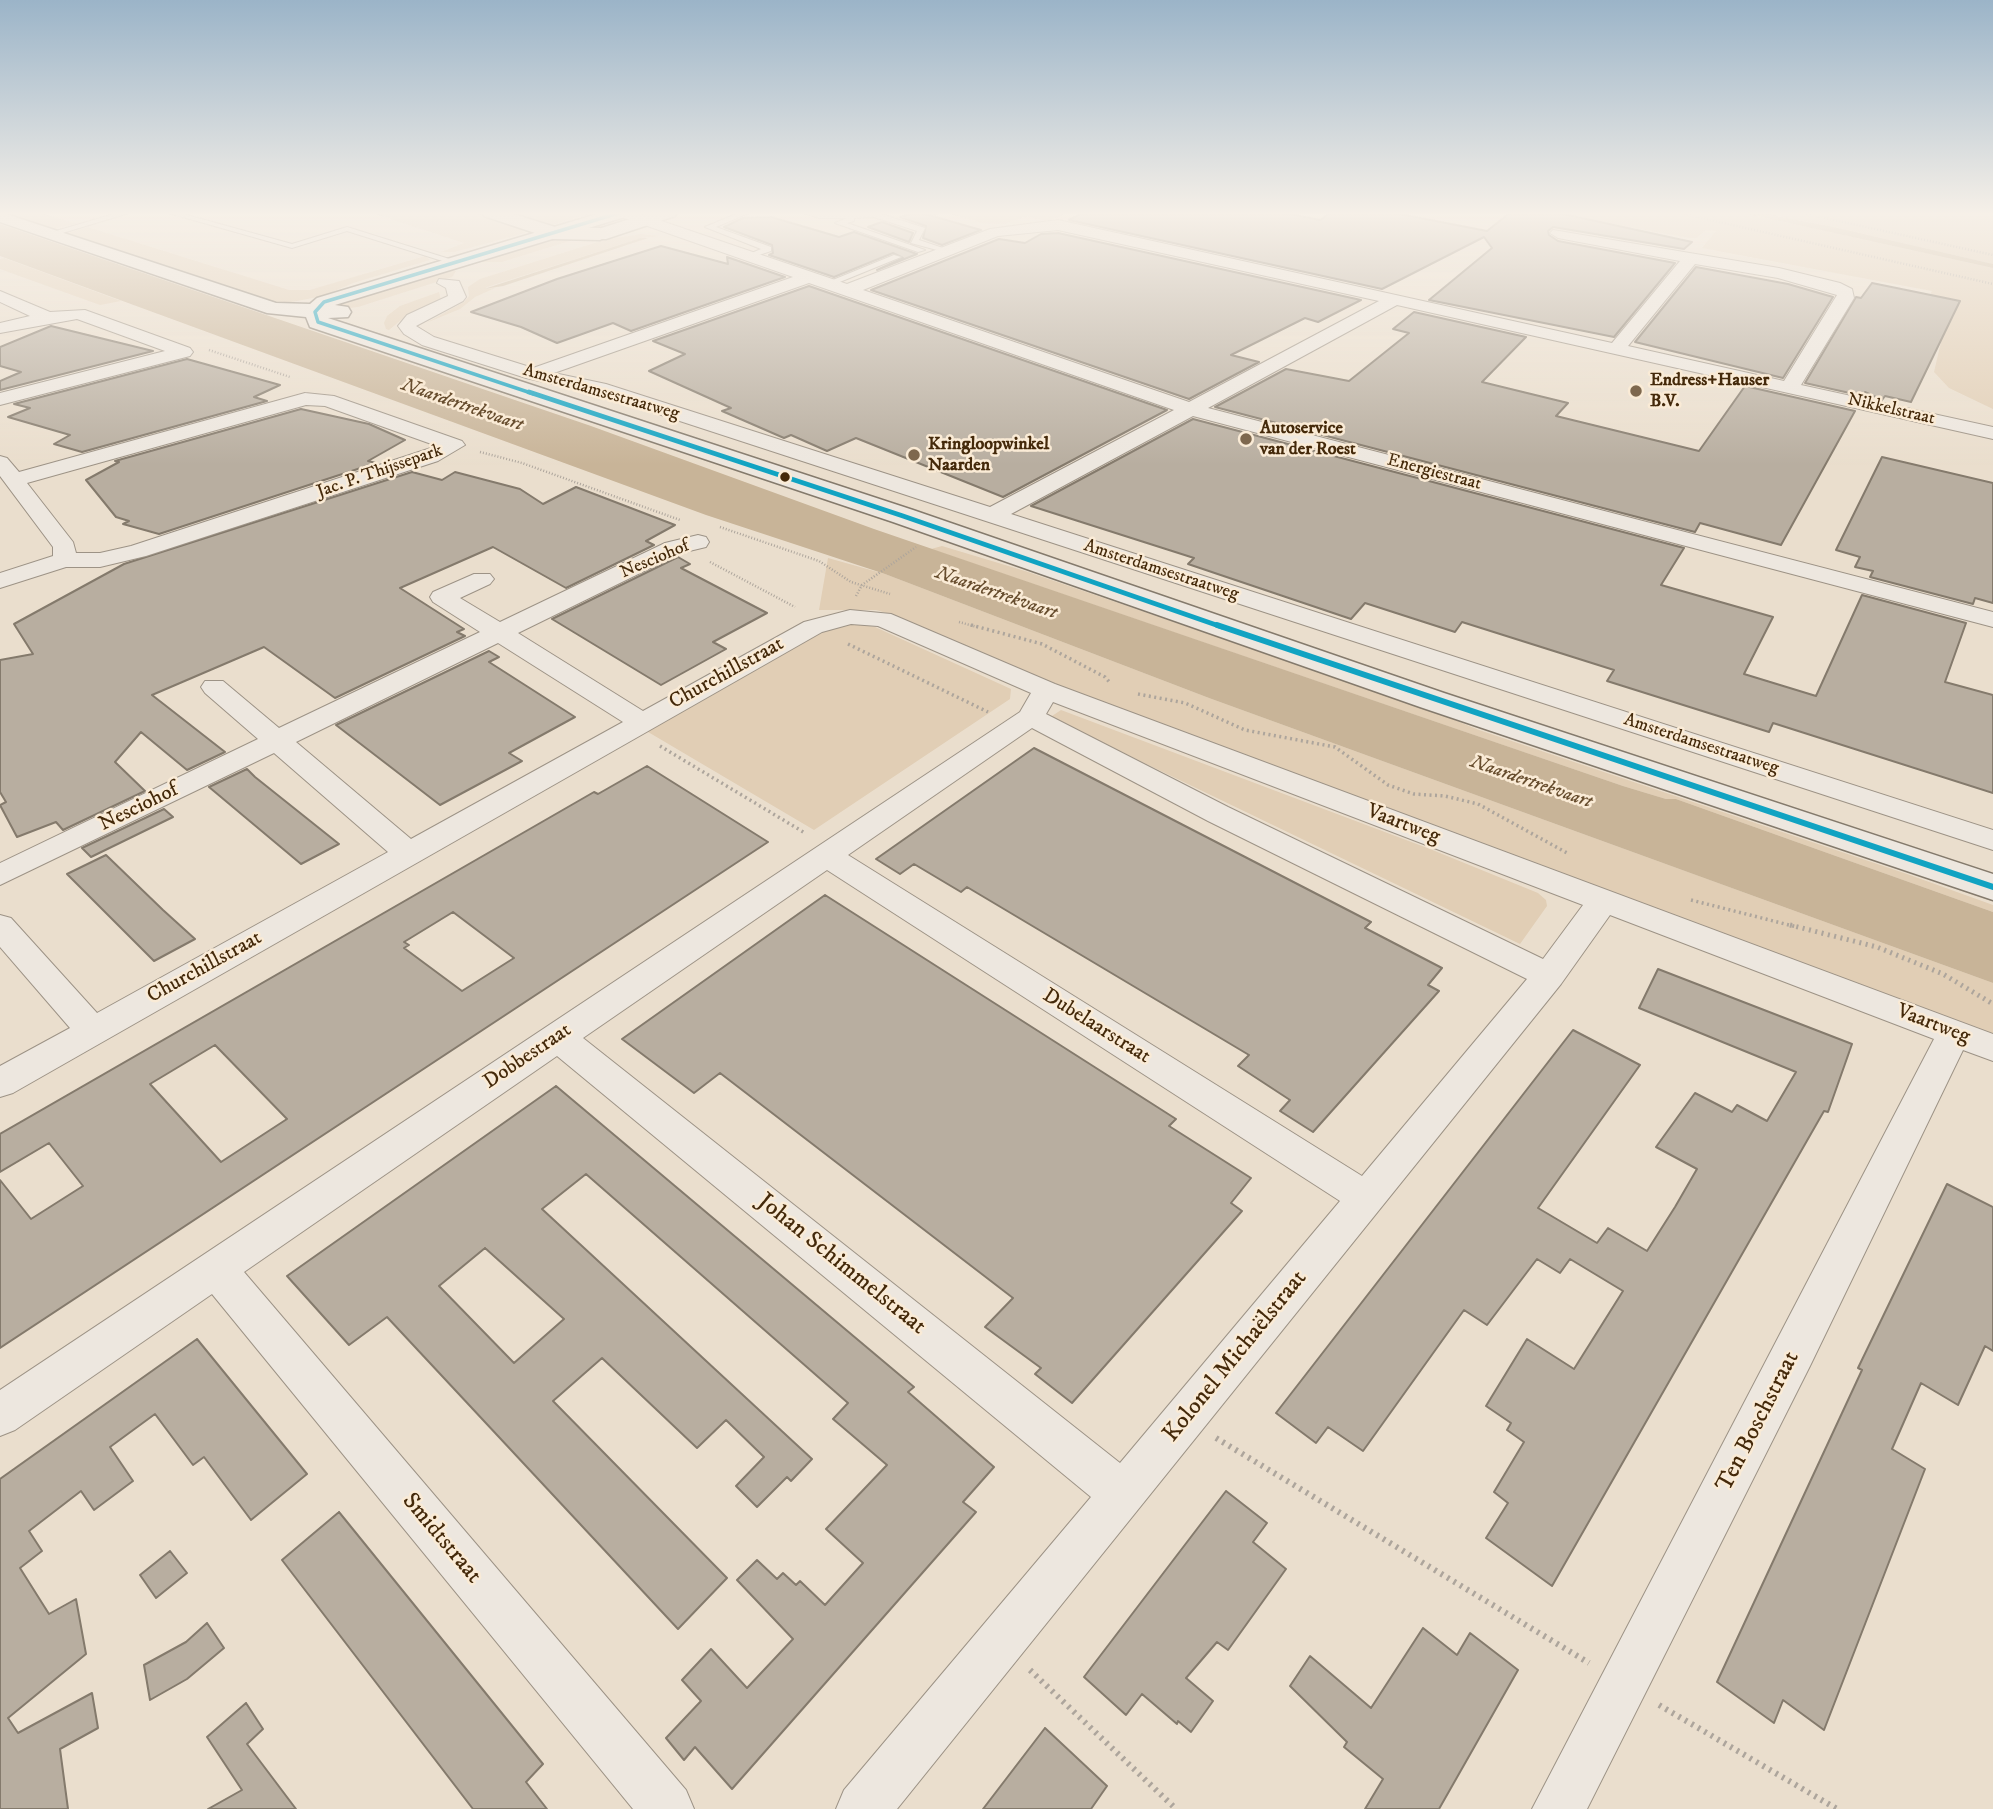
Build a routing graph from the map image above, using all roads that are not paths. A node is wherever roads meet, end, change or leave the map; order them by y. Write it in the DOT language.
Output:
graph roads {
  1 [pos="1,296"];
  2 [pos="237,296"];
  3 [pos="342,296"];
  4 [pos="418,296"];
  5 [pos="457,296"];
  6 [pos="771,296"];
  7 [pos="871,296"];
  8 [pos="1384,296"];
  9 [pos="1659,296"];
  10 [pos="1844,296"];
  11 [pos="1396,299"];
  12 [pos="315,312"];
  13 [pos="48,317"];
  14 [pos="359,325"];
  15 [pos="0,328"];
  16 [pos="1617,348"];
  17 [pos="534,374"];
  18 [pos="1790,387"];
  19 [pos="0,399"];
  20 [pos="1187,408"];
  21 [pos="1993,433"];
  22 [pos="0,462"];
  23 [pos="15,480"];
  24 [pos="991,516"];
  25 [pos="693,533"];
  26 [pos="64,560"];
  27 [pos="482,579"];
  28 [pos="0,581"];
  29 [pos="1993,620"];
  30 [pos="813,626"];
  31 [pos="499,633"];
  32 [pos="214,687"];
  33 [pos="1031,711"];
  34 [pos="637,725"];
  35 [pos="278,740"];
  36 [pos="1993,840"];
  37 [pos="830,852"];
  38 [pos="409,853"];
  39 [pos="0,875"];
  40 [pos="1993,887"];
  41 [pos="1603,901"];
  42 [pos="0,926"];
  43 [pos="1549,976"];
  44 [pos="93,1031"];
  45 [pos="558,1037"];
  46 [pos="1974,1041"];
  47 [pos="0,1083"];
  48 [pos="1366,1198"];
  49 [pos="216,1269"];
  50 [pos="0,1415"];
  51 [pos="1122,1494"];
  52 [pos="667,1809"];
  53 [pos="863,1809"];
  54 [pos="1559,1809"];
  1 -- 13 [label="street"];
  2 -- 12 [label="street, Amsterdamsestraatweg"];
  3 -- 12 [label="street"];
  4 -- 14 [label="street"];
  5 -- 17 [label="street, Amsterdamsestraatweg"];
  6 -- 17 [label="street"];
  7 -- 20 [label="street, Energiestraat"];
  8 -- 11 [label="street, Nikkelstraat"];
  9 -- 16 [label="street"];
  10 -- 18 [label="street"];
  11 -- 16 [label="street, Nikkelstraat"];
  11 -- 20 [label="street"];
  12 -- 14 [label="street, Amsterdamsestraatweg"];
  13 -- 15 [label="street"];
  13 -- 19 [label="street"];
  14 -- 40 [label="street, Amsterdamsestraatweg"];
  16 -- 18 [label="street, Nikkelstraat"];
  17 -- 24 [label="street, Amsterdamsestraatweg"];
  18 -- 21 [label="street, Nikkelstraat"];
  20 -- 24 [label="street"];
  20 -- 29 [label="street, Energiestraat"];
  22 -- 23 [label="street"];
  23 -- 26 [label="street"];
  23 -- 26 [label="street, Jac. P. Thijssepark"];
  24 -- 36 [label="street, Amsterdamsestraatweg"];
  25 -- 31 [label="street, Nesciohof"];
  26 -- 28 [label="street, Jac. P. Thijssepark"];
  27 -- 31 [label="street"];
  30 -- 33 [label="street, Vaartweg"];
  30 -- 34 [label="street, Churchillstraat"];
  31 -- 34 [label="street"];
  31 -- 35 [label="street, Nesciohof"];
  32 -- 35 [label="street"];
  33 -- 37 [label="street, Dobbestraat"];
  33 -- 41 [label="street, Vaartweg"];
  33 -- 43 [label="street, Vaartweg"];
  34 -- 38 [label="street, Churchillstraat"];
  35 -- 38 [label="street"];
  35 -- 39 [label="street, Nesciohof"];
  37 -- 45 [label="street, Dobbestraat"];
  37 -- 48 [label="street, Dubelaarstraat"];
  38 -- 44 [label="street, Churchillstraat"];
  41 -- 43 [label="street, Kolonel Michaëlstraat"];
  41 -- 46 [label="street, Vaartweg"];
  42 -- 44 [label="street"];
  43 -- 48 [label="street, Kolonel Michaëlstraat"];
  44 -- 47 [label="street, Churchillstraat"];
  45 -- 49 [label="street, Dobbestraat"];
  45 -- 51 [label="street, Johan Schimmelstraat"];
  46 -- 54 [label="street, Ten Boschstraat"];
  48 -- 51 [label="street, Kolonel Michaëlstraat"];
  49 -- 50 [label="street, Dobbestraat"];
  49 -- 52 [label="street, Smidtstraat"];
  51 -- 53 [label="street, Kolonel Michaëlstraat"];
}
